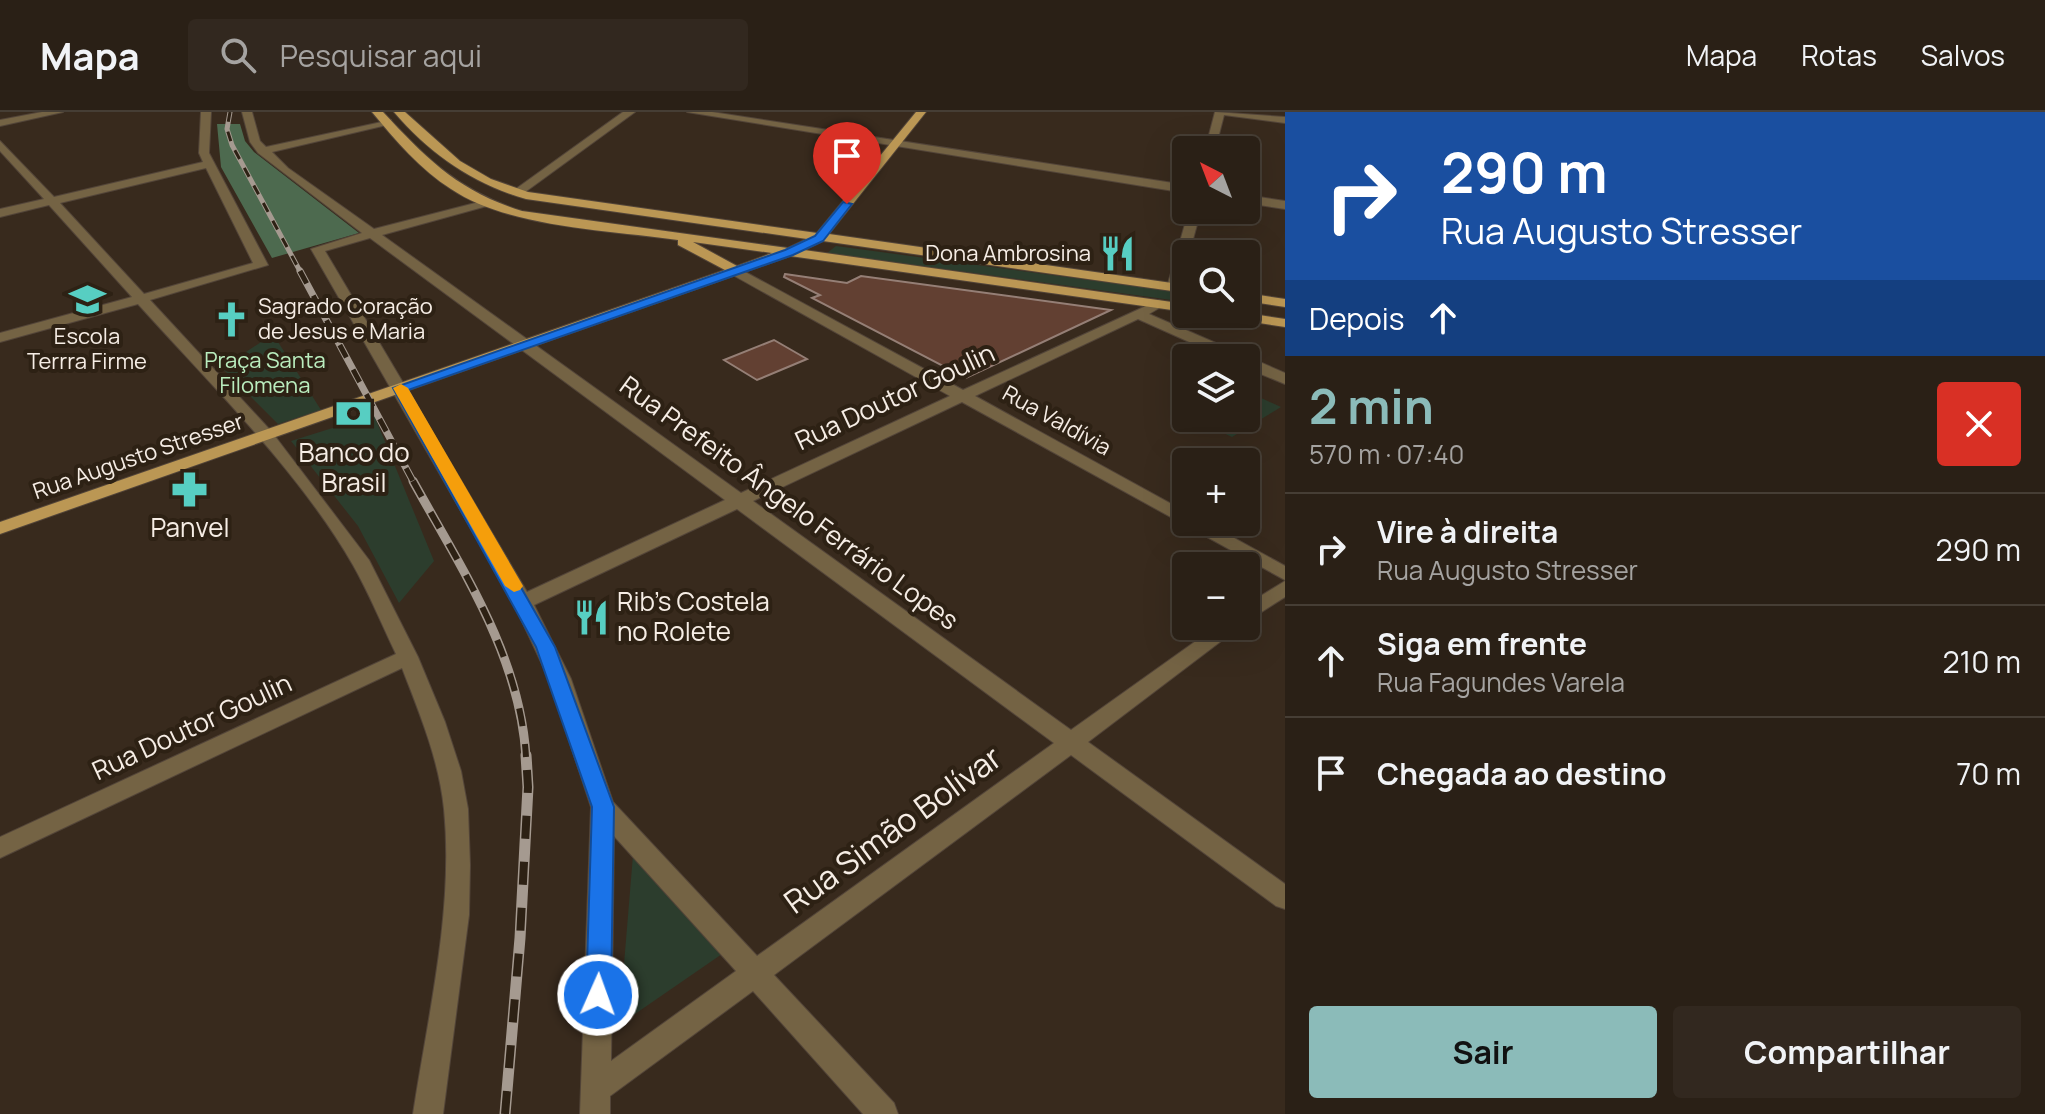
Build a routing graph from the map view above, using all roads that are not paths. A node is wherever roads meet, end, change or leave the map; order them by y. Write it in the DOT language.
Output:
graph roads {
  1 [pos="58,112"];
  2 [pos="206,112"];
  3 [pos="247,112"];
  4 [pos="377,112"];
  5 [pos="399,112"];
  6 [pos="630,112"];
  7 [pos="692,112"];
  8 [pos="921,112"];
  9 [pos="1222,112"];
  10 [pos="1285,120"];
  11 [pos="387,122"];
  12 [pos="0,123"];
  13 [pos="1214,136"];
  14 [pos="0,144"];
  15 [pos="896,144"];
  16 [pos="262,151"];
  17 [pos="209,164"];
  18 [pos="1172,187"];
  19 [pos="517,193"];
  20 [pos="51,201"];
  21 [pos="1260,201"];
  22 [pos="483,203"];
  23 [pos="1285,205"];
  24 [pos="595,207"];
  25 [pos="0,213"];
  26 [pos="583,224"];
  27 [pos="371,234"];
  28 [pos="672,236"];
  29 [pos="819,238"];
  30 [pos="789,252"];
  31 [pos="923,253"];
  32 [pos="973,259"];
  33 [pos="917,270"];
  34 [pos="736,271"];
  35 [pos="969,278"];
  36 [pos="1172,287"];
  37 [pos="141,298"];
  38 [pos="1260,299"];
  39 [pos="1285,303"];
  40 [pos="1159,304"];
  41 [pos="1172,306"];
  42 [pos="1138,314"];
  43 [pos="1260,319"];
  44 [pos="1285,323"];
  45 [pos="0,338"];
  46 [pos="1206,344"];
  47 [pos="524,345"];
  48 [pos="1260,368"];
  49 [pos="1285,379"];
  50 [pos="400,388"];
  51 [pos="963,396"];
  52 [pos="265,435"];
  53 [pos="739,501"];
  54 [pos="1172,512"];
  55 [pos="0,528"];
  56 [pos="1215,536"];
  57 [pos="1285,574"];
  58 [pos="1285,587"];
  59 [pos="523,602"];
  60 [pos="1260,605"];
  61 [pos="1212,640"];
  62 [pos="408,657"];
  63 [pos="1071,742"];
  64 [pos="603,807"];
  65 [pos="0,848"];
  66 [pos="1285,898"];
  67 [pos="755,973"];
  68 [pos="595,1101"];
  69 [pos="428,1114"];
  70 [pos="883,1114"];
  1 -- 12 [label="street"];
  2 -- 17 [label="street"];
  3 -- 16 [label="street"];
  4 -- 11 [label="main road"];
  5 -- 19 [label="main road"];
  6 -- 19 [label="street"];
  7 -- 15 [label="street"];
  8 -- 15 [label="main road"];
  9 -- 10 [label="street"];
  9 -- 13 [label="street"];
  11 -- 16 [label="street"];
  11 -- 22 [label="main road"];
  14 -- 20 [label="street"];
  15 -- 18 [label="street"];
  15 -- 29 [label="main road"];
  16 -- 27 [label="street, Rua Prefeito Ângelo Ferrário Lopes"];
  17 -- 20 [label="street"];
  17 -- 37 [label="street"];
  19 -- 24 [label="main road"];
  20 -- 25 [label="street"];
  20 -- 37 [label="street"];
  21 -- 23 [label="street"];
  22 -- 26 [label="main road"];
  22 -- 27 [label="street"];
  24 -- 26 [label="main road"];
  24 -- 29 [label="main road"];
  26 -- 28 [label="main road"];
  27 -- 47 [label="street, Rua Prefeito Ângelo Ferrário Lopes"];
  27 -- 50 [label="street"];
  28 -- 30 [label="main road"];
  28 -- 34 [label="main road"];
  29 -- 30 [label="main road, Rua Augusto Stresser"];
  29 -- 31 [label="main road"];
  30 -- 33 [label="main road"];
  30 -- 34 [label="main road, Rua Augusto Stresser"];
  31 -- 32 [label="main road"];
  31 -- 33 [label="main road"];
  32 -- 35 [label="main road"];
  32 -- 36 [label="main road"];
  33 -- 35 [label="main road"];
  34 -- 47 [label="main road, Rua Augusto Stresser"];
  34 -- 51 [label="street, Rua Valdívia"];
  35 -- 40 [label="main road"];
  37 -- 45 [label="street"];
  37 -- 52 [label="street"];
  38 -- 39 [label="main road"];
  40 -- 41 [label="main road"];
  40 -- 42 [label="street, Rua Doutor Goulin"];
  42 -- 46 [label="street"];
  42 -- 51 [label="street, Rua Doutor Goulin"];
  43 -- 44 [label="main road"];
  47 -- 50 [label="main road, Rua Augusto Stresser"];
  47 -- 53 [label="street, Rua Prefeito Ângelo Ferrário Lopes"];
  48 -- 49 [label="street"];
  50 -- 52 [label="main road, Rua Augusto Stresser"];
  50 -- 59 [label="street"];
  51 -- 53 [label="street, Rua Doutor Goulin"];
  51 -- 54 [label="street, Rua Valdívia"];
  52 -- 55 [label="main road, Rua Augusto Stresser"];
  52 -- 62 [label="street"];
  53 -- 59 [label="street, Rua Doutor Goulin"];
  53 -- 63 [label="street, Rua Prefeito Ângelo Ferrário Lopes"];
  56 -- 57 [label="street, Rua Valdívia"];
  58 -- 60 [label="street"];
  59 -- 64 [label="street"];
  61 -- 63 [label="street, Rua Simão Bolívar"];
  62 -- 65 [label="street, Rua Doutor Goulin"];
  62 -- 69 [label="street"];
  63 -- 66 [label="street, Rua Prefeito Ângelo Ferrário Lopes"];
  63 -- 67 [label="street, Rua Simão Bolívar"];
  64 -- 67 [label="street"];
  64 -- 68 [label="street"];
  67 -- 68 [label="street, Rua Simão Bolívar"];
  67 -- 70 [label="street"];
}
